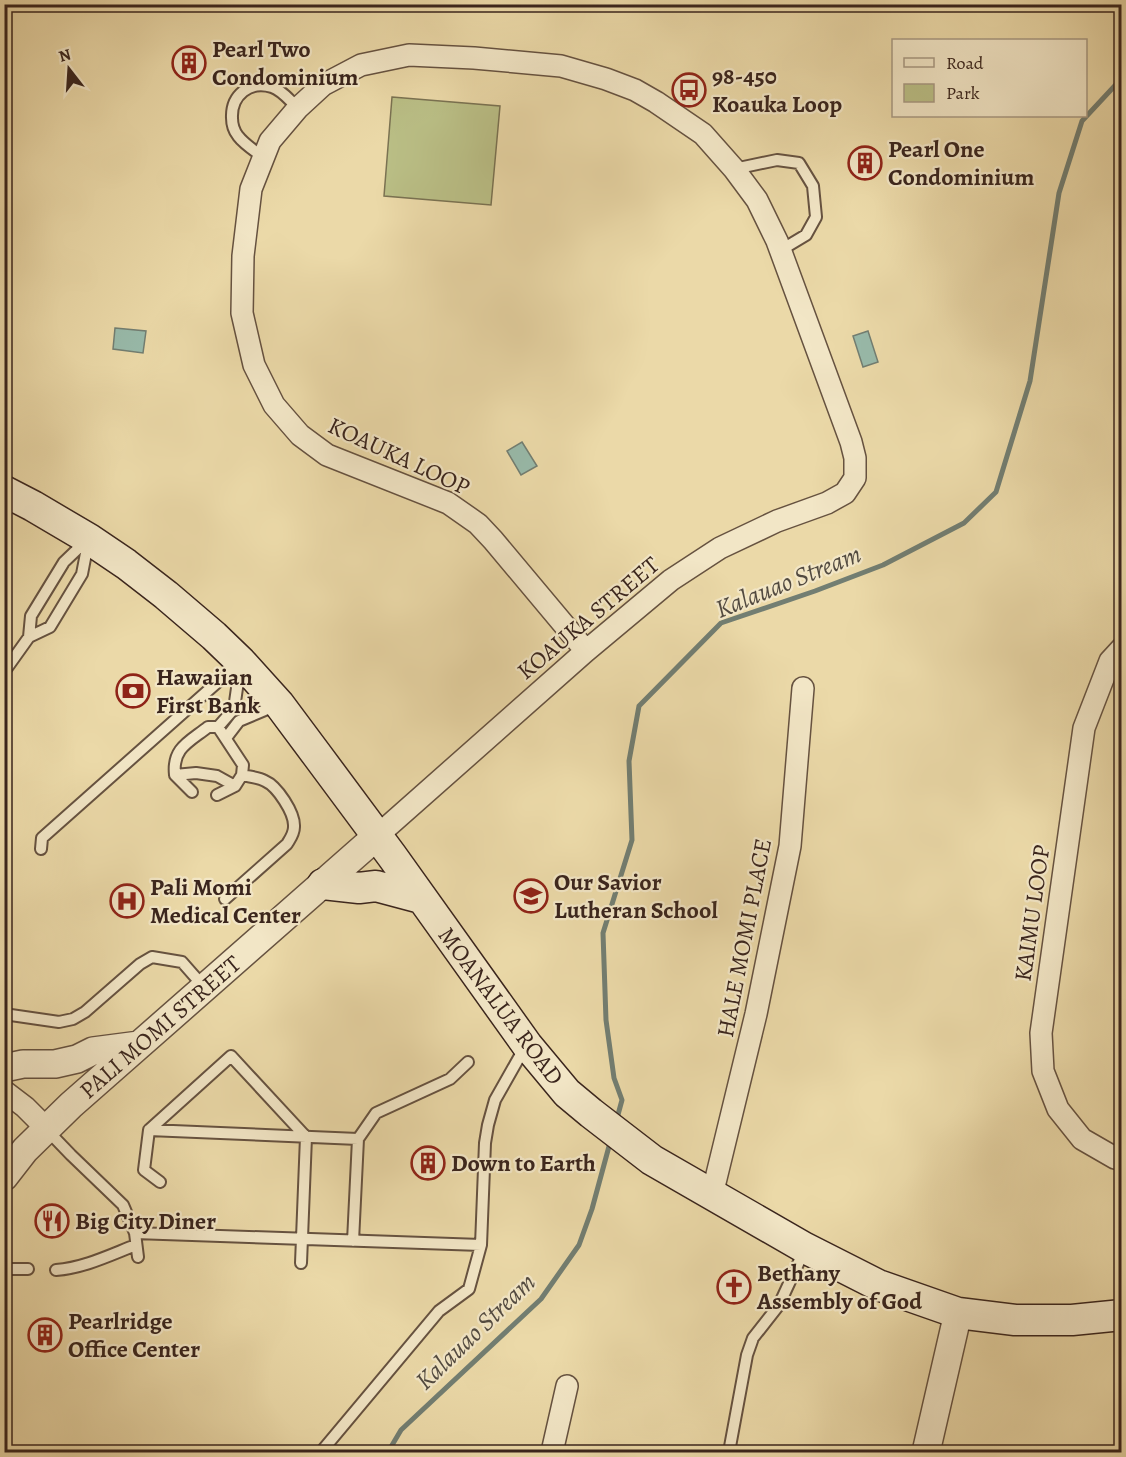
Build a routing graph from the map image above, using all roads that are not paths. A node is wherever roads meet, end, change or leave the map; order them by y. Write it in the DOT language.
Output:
graph roads {
  1 [pos="298,108"];
  2 [pos="263,158"];
  3 [pos="734,169"];
  4 [pos="781,250"];
  5 [pos="855,478"];
  6 [pos="4,491"];
  7 [pos="89,539"];
  8 [pos="29,637"];
  9 [pos="1122,648"];
  10 [pos="586,651"];
  11 [pos="241,662"];
  12 [pos="4,672"];
  13 [pos="803,688"];
  14 [pos="279,704"];
  15 [pos="218,727"];
  16 [pos="226,738"];
  17 [pos="176,775"];
  18 [pos="242,775"];
  19 [pos="235,786"];
  20 [pos="192,792"];
  21 [pos="217,795"];
  22 [pos="377,836"];
  23 [pos="41,849"];
  24 [pos="323,884"];
  25 [pos="421,898"];
  26 [pos="225,899"];
  27 [pos="204,988"];
  28 [pos="4,1014"];
  29 [pos="139,1045"];
  30 [pos="526,1046"];
  31 [pos="468,1062"];
  32 [pos="4,1068"];
  33 [pos="4,1091"];
  34 [pos="46,1128"];
  35 [pos="149,1130"];
  36 [pos="306,1137"];
  37 [pos="358,1139"];
  38 [pos="1122,1160"];
  39 [pos="4,1178"];
  40 [pos="160,1182"];
  41 [pos="712,1195"];
  42 [pos="135,1233"];
  43 [pos="302,1239"];
  44 [pos="353,1241"];
  45 [pos="136,1245"];
  46 [pos="481,1245"];
  47 [pos="805,1248"];
  48 [pos="138,1257"];
  49 [pos="301,1263"];
  50 [pos="4,1269"];
  51 [pos="28,1269"];
  52 [pos="56,1270"];
  53 [pos="958,1312"];
  54 [pos="1122,1315"];
  55 [pos="567,1386"];
  56 [pos="321,1452"];
  57 [pos="552,1452"];
  58 [pos="729,1452"];
  59 [pos="926,1452"];
  1 -- 2 [label="street, KOAUKA LOOP"];
  1 -- 2 [label="lane"];
  1 -- 3 [label="street, KOAUKA LOOP"];
  2 -- 10 [label="street, KOAUKA LOOP"];
  3 -- 4 [label="street, KOAUKA LOOP"];
  3 -- 4 [label="lane"];
  4 -- 5 [label="street, KOAUKA LOOP"];
  5 -- 10 [label="street, KOAUKA STREET"];
  6 -- 7 [label="main road, MOANALUA ROAD"];
  7 -- 8 [label="lane"];
  7 -- 8 [label="lane"];
  7 -- 11 [label="main road, MOANALUA ROAD"];
  8 -- 12 [label="lane"];
  9 -- 38 [label="street, KAIMU LOOP"];
  10 -- 22 [label="street, KOAUKA STREET"];
  11 -- 14 [label="main road, MOANALUA ROAD"];
  11 -- 15 [label="lane"];
  11 -- 23 [label="lane"];
  13 -- 41 [label="street, HALE MOMI PLACE"];
  14 -- 16 [label="lane"];
  14 -- 22 [label="main road, MOANALUA ROAD"];
  15 -- 16 [label="lane"];
  15 -- 17 [label="lane"];
  16 -- 18 [label="lane"];
  17 -- 19 [label="lane"];
  17 -- 20 [label="lane"];
  18 -- 19 [label="lane"];
  18 -- 26 [label="lane"];
  19 -- 21 [label="lane"];
  22 -- 24 [label="street, PALI MOMI STREET"];
  22 -- 25 [label="main road, MOANALUA ROAD"];
  24 -- 25 [label="main road"];
  24 -- 27 [label="street, PALI MOMI STREET"];
  25 -- 30 [label="main road, MOANALUA ROAD"];
  27 -- 28 [label="lane"];
  27 -- 29 [label="street, PALI MOMI STREET"];
  29 -- 32 [label="street"];
  29 -- 34 [label="street, PALI MOMI STREET"];
  30 -- 41 [label="main road, MOANALUA ROAD"];
  30 -- 46 [label="lane"];
  31 -- 37 [label="lane"];
  33 -- 34 [label="street"];
  34 -- 39 [label="street, PALI MOMI STREET"];
  34 -- 42 [label="lane"];
  35 -- 36 [label="lane"];
  35 -- 36 [label="lane"];
  35 -- 40 [label="lane"];
  36 -- 37 [label="lane"];
  36 -- 43 [label="lane"];
  37 -- 44 [label="lane"];
  41 -- 47 [label="main road, MOANALUA ROAD"];
  42 -- 43 [label="lane"];
  42 -- 45 [label="lane"];
  43 -- 44 [label="lane"];
  43 -- 49 [label="lane"];
  44 -- 46 [label="lane"];
  45 -- 48 [label="lane"];
  45 -- 52 [label="lane"];
  46 -- 56 [label="lane"];
  47 -- 53 [label="main road, MOANALUA ROAD"];
  47 -- 58 [label="lane"];
  50 -- 51 [label="lane"];
  53 -- 54 [label="main road, MOANALUA ROAD"];
  53 -- 59 [label="street"];
  55 -- 57 [label="street"];
}
